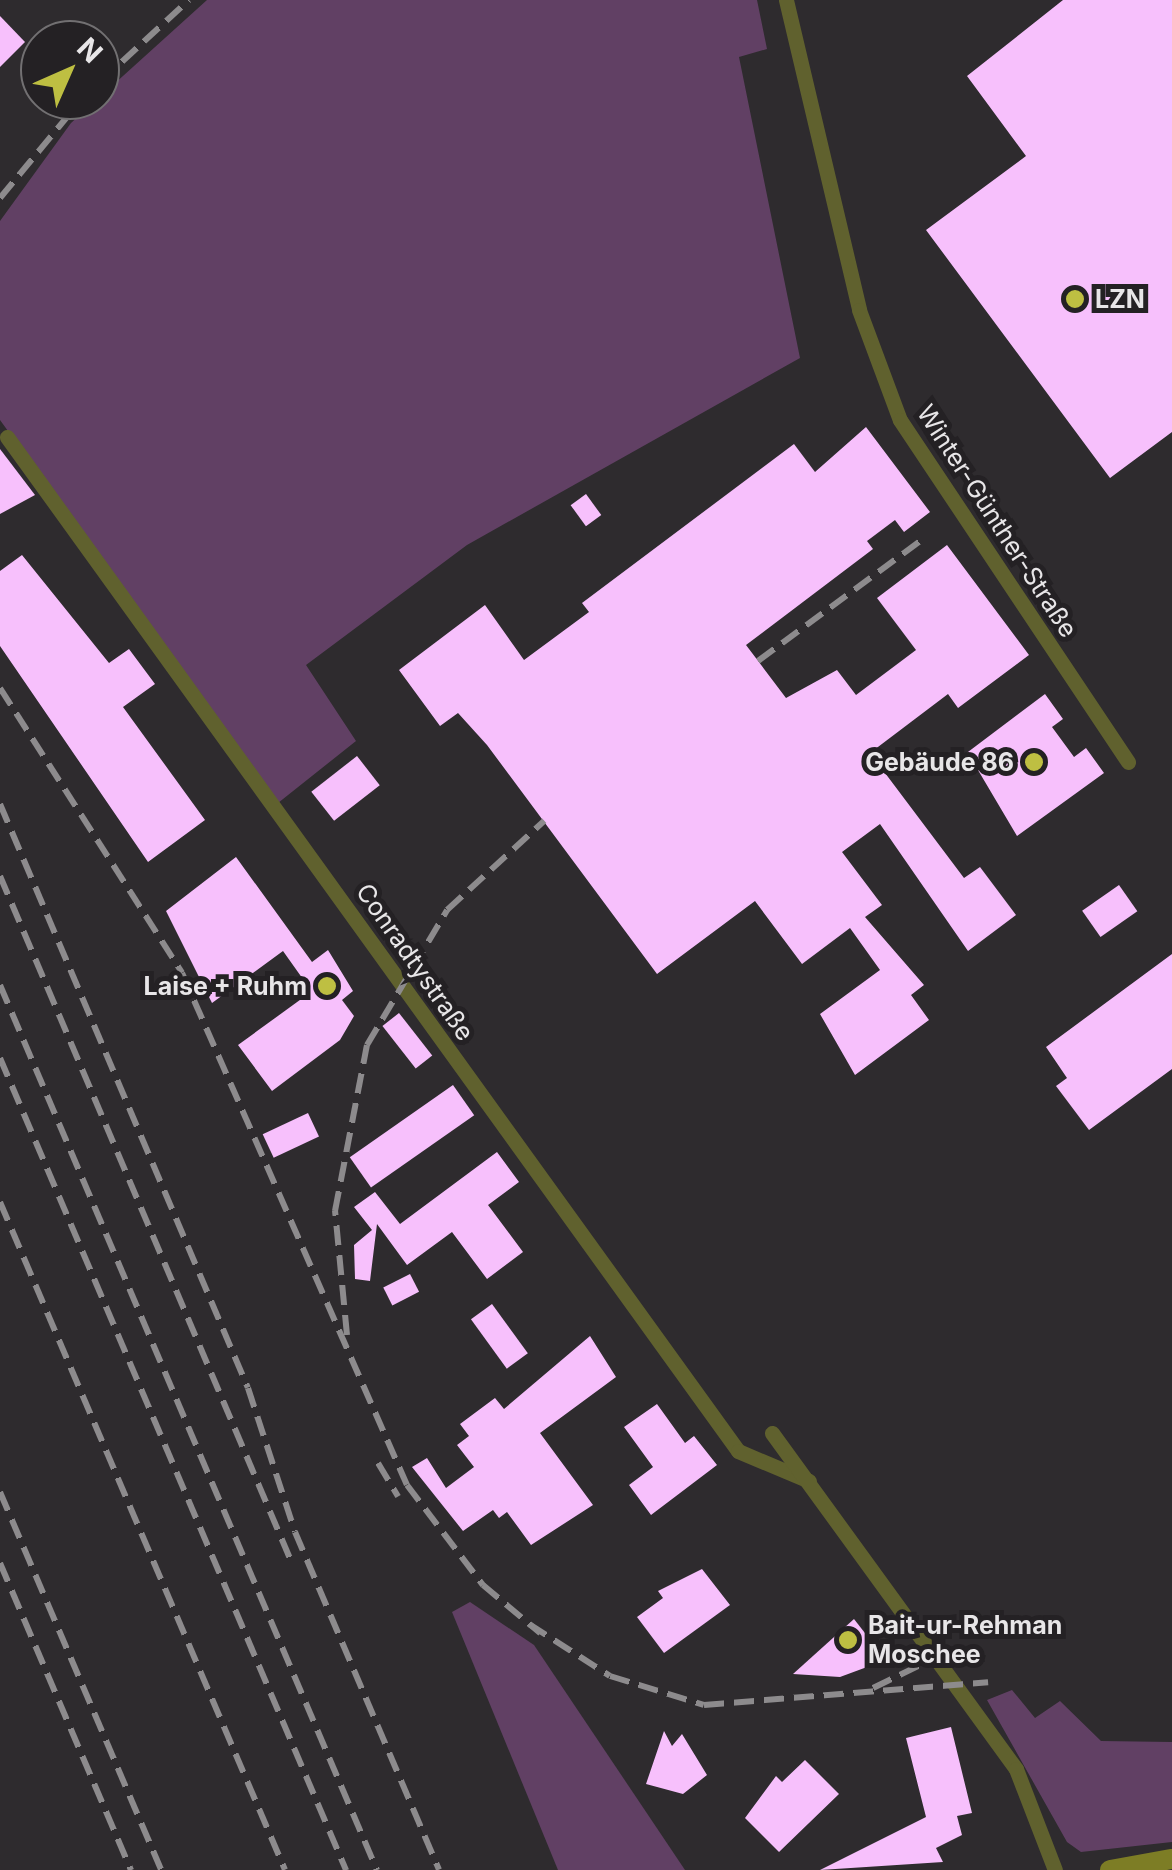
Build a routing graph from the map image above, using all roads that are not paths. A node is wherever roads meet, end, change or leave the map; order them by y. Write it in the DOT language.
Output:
graph roads {
  1 [pos="786,0"];
  2 [pos="6,437"];
  3 [pos="1128,762"];
  4 [pos="772,1433"];
  5 [pos="808,1481"];
  6 [pos="1172,1859"];
  7 [pos="1055,1870"];
  8 [pos="1110,1870"];
  1 -- 3 [label="street, Winter-Günther-Straße"];
  2 -- 5 [label="street, Conradtystraße"];
  4 -- 5 [label="street"];
  5 -- 7 [label="street"];
  6 -- 8 [label="main road"];
}
